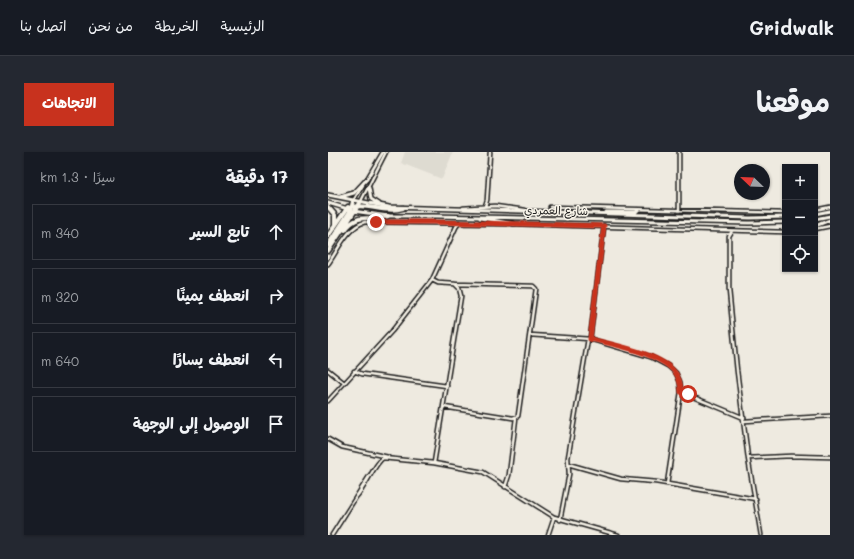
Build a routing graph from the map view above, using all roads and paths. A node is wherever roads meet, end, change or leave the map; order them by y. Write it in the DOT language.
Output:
graph roads {
  1 [pos="384,152"];
  2 [pos="490,152"];
  3 [pos="679,152"];
  4 [pos="367,179"];
  5 [pos="369,188"];
  6 [pos="328,195"];
  7 [pos="333,196"];
  8 [pos="353,201"];
  9 [pos="328,203"];
  10 [pos="359,205"];
  11 [pos="485,206"];
  12 [pos="328,207"];
  13 [pos="389,207"];
  14 [pos="550,207"];
  15 [pos="830,207"];
  16 [pos="403,208"];
  17 [pos="351,209"];
  18 [pos="818,209"];
  19 [pos="458,210"];
  20 [pos="638,210"];
  21 [pos="679,211"];
  22 [pos="830,211"];
  23 [pos="534,212"];
  24 [pos="782,213"];
  25 [pos="818,213"];
  26 [pos="598,214"];
  27 [pos="388,216"];
  28 [pos="830,216"];
  29 [pos="476,217"];
  30 [pos="782,217"];
  31 [pos="818,218"];
  32 [pos="830,220"];
  33 [pos="453,222"];
  34 [pos="782,222"];
  35 [pos="460,223"];
  36 [pos="514,224"];
  37 [pos="334,226"];
  38 [pos="604,226"];
  39 [pos="818,226"];
  40 [pos="830,226"];
  41 [pos="456,227"];
  42 [pos="818,228"];
  43 [pos="725,230"];
  44 [pos="732,230"];
  45 [pos="782,232"];
  46 [pos="328,236"];
  47 [pos="338,236"];
  48 [pos="729,236"];
  49 [pos="328,245"];
  50 [pos="328,251"];
  51 [pos="328,264"];
  52 [pos="432,280"];
  53 [pos="455,284"];
  54 [pos="530,335"];
  55 [pos="589,339"];
  56 [pos="328,370"];
  57 [pos="354,371"];
  58 [pos="343,382"];
  59 [pos="448,386"];
  60 [pos="681,392"];
  61 [pos="328,401"];
  62 [pos="444,407"];
  63 [pos="830,416"];
  64 [pos="516,418"];
  65 [pos="744,420"];
  66 [pos="328,439"];
  67 [pos="376,454"];
  68 [pos="388,457"];
  69 [pos="830,457"];
  70 [pos="748,458"];
  71 [pos="380,460"];
  72 [pos="434,463"];
  73 [pos="568,464"];
  74 [pos="667,484"];
  75 [pos="505,487"];
  76 [pos="756,499"];
  77 [pos="554,517"];
  78 [pos="560,520"];
  79 [pos="332,535"];
  80 [pos="548,535"];
  81 [pos="618,535"];
  82 [pos="761,535"];
  1 -- 4 [label="street"];
  1 -- 5 [label="street"];
  2 -- 11 [label="street"];
  3 -- 21 [label="street"];
  4 -- 7 [label="main road"];
  4 -- 8 [label="street"];
  5 -- 10 [label="street"];
  5 -- 13 [label="main road"];
  6 -- 7 [label="main road, شارع العمردي"];
  7 -- 8 [label="main road, شارع العمردي"];
  8 -- 10 [label="main road, شارع العمردي"];
  8 -- 17 [label="highway"];
  9 -- 17 [label="main road, شارع العمردي"];
  10 -- 13 [label="main road, شارع العمردي"];
  10 -- 16 [label="highway"];
  10 -- 17 [label="highway"];
  11 -- 19 [label="street"];
  11 -- 23 [label="street"];
  12 -- 37 [label="highway"];
  13 -- 16 [label="main road, شارع العمردي"];
  14 -- 20 [label="street"];
  15 -- 18 [label="street"];
  16 -- 19 [label="main road, شارع العمردي"];
  17 -- 27 [label="main road, شارع العمردي"];
  17 -- 37 [label="highway"];
  17 -- 47 [label="highway"];
  17 -- 49 [label="highway"];
  19 -- 23 [label="main road, شارع العمردي"];
  20 -- 21 [label="street"];
  20 -- 26 [label="main road"];
  21 -- 24 [label="street"];
  22 -- 25 [label="main road"];
  23 -- 26 [label="main road, شارع العمردي"];
  26 -- 30 [label="main road, شارع العمردي"];
  27 -- 29 [label="main road, شارع العمردي"];
  27 -- 47 [label="highway"];
  28 -- 31 [label="main road"];
  29 -- 34 [label="main road, شارع العمردي"];
  29 -- 36 [label="main road"];
  32 -- 39 [label="main road"];
  33 -- 35 [label="street"];
  33 -- 41 [label="street"];
  33 -- 51 [label="street"];
  35 -- 36 [label="street"];
  35 -- 41 [label="street"];
  36 -- 38 [label="street"];
  37 -- 46 [label="highway"];
  38 -- 43 [label="street"];
  38 -- 55 [label="street"];
  40 -- 42 [label="street"];
  41 -- 52 [label="street"];
  43 -- 44 [label="street"];
  43 -- 48 [label="street"];
  44 -- 45 [label="street"];
  44 -- 48 [label="street"];
  47 -- 50 [label="highway"];
  48 -- 65 [label="street"];
  52 -- 53 [label="street"];
  52 -- 57 [label="street"];
  53 -- 54 [label="street"];
  53 -- 59 [label="street"];
  54 -- 55 [label="street"];
  54 -- 64 [label="street"];
  55 -- 60 [label="street"];
  55 -- 73 [label="street"];
  56 -- 58 [label="street"];
  57 -- 58 [label="street"];
  57 -- 59 [label="street"];
  58 -- 61 [label="street"];
  59 -- 62 [label="street"];
  60 -- 65 [label="street"];
  60 -- 74 [label="street"];
  62 -- 64 [label="street"];
  62 -- 72 [label="street"];
  63 -- 65 [label="street"];
  64 -- 75 [label="street"];
  65 -- 70 [label="street"];
  66 -- 67 [label="street"];
  67 -- 68 [label="street"];
  67 -- 71 [label="street"];
  68 -- 71 [label="street"];
  68 -- 72 [label="street"];
  69 -- 70 [label="street"];
  70 -- 76 [label="street"];
  71 -- 79 [label="street"];
  72 -- 75 [label="street"];
  73 -- 74 [label="street"];
  73 -- 78 [label="street"];
  74 -- 76 [label="street"];
  75 -- 77 [label="street"];
  76 -- 82 [label="street"];
  77 -- 78 [label="street"];
  77 -- 80 [label="street"];
  78 -- 81 [label="street"];
}
